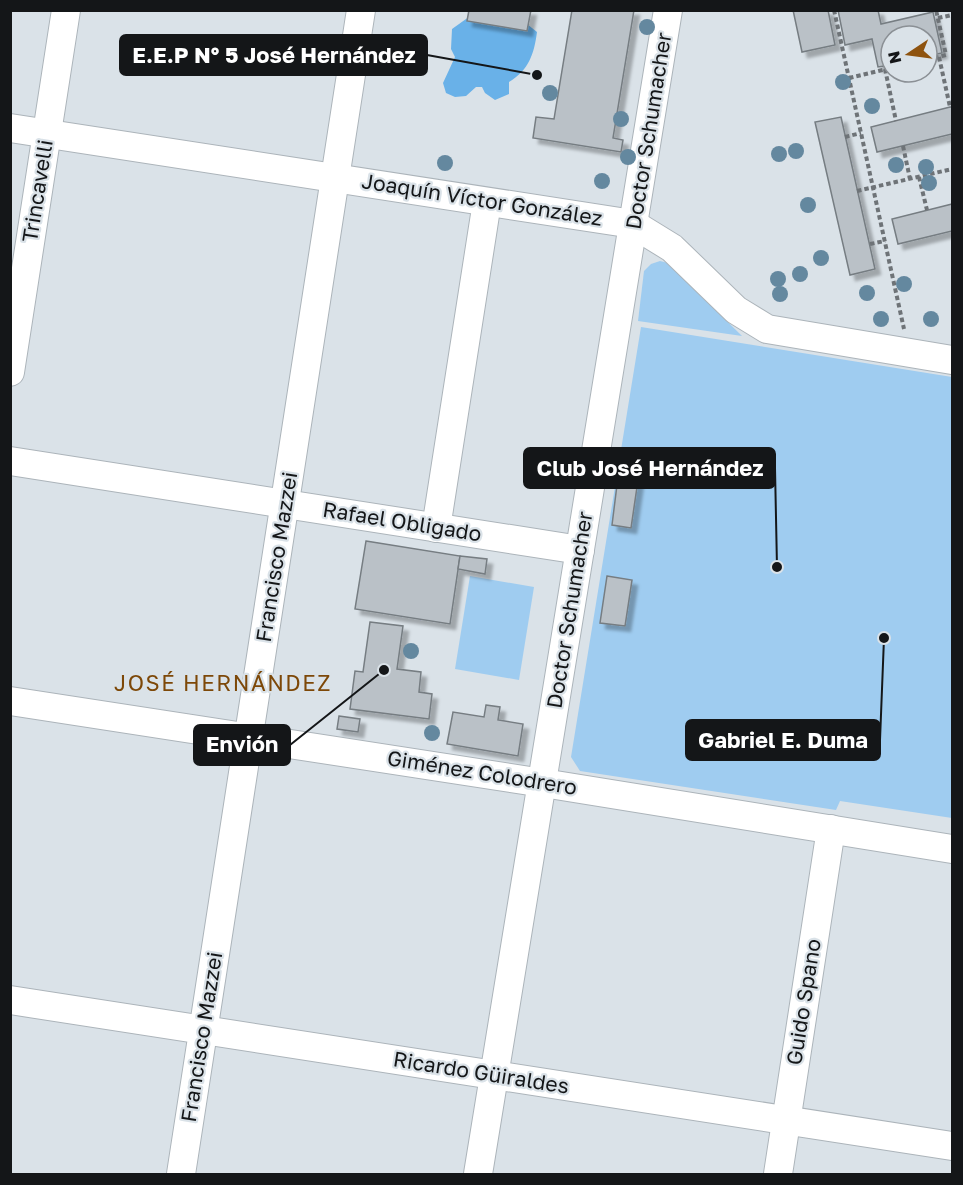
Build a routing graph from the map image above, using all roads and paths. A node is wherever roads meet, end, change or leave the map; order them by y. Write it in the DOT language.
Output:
graph roads {
  1 [pos="66,10"];
  2 [pos="361,10"];
  3 [pos="668,10"];
  4 [pos="834,10"];
  5 [pos="936,10"];
  6 [pos="952,15"];
  7 [pos="938,18"];
  8 [pos="939,57"];
  9 [pos="879,70"];
  10 [pos="849,78"];
  11 [pos="888,84"];
  12 [pos="950,107"];
  13 [pos="896,121"];
  14 [pos="10,128"];
  15 [pos="861,133"];
  16 [pos="47,134"];
  17 [pos="845,137"];
  18 [pos="903,146"];
  19 [pos="952,169"];
  20 [pos="919,177"];
  21 [pos="335,178"];
  22 [pos="910,179"];
  23 [pos="873,187"];
  24 [pos="857,191"];
  25 [pos="487,202"];
  26 [pos="927,210"];
  27 [pos="633,224"];
  28 [pos="885,241"];
  29 [pos="870,244"];
  30 [pos="909,353"];
  31 [pos="952,360"];
  32 [pos="10,372"];
  33 [pos="10,461"];
  34 [pos="285,504"];
  35 [pos="436,528"];
  36 [pos="580,550"];
  37 [pos="10,701"];
  38 [pos="249,737"];
  39 [pos="543,783"];
  40 [pos="831,829"];
  41 [pos="952,849"];
  42 [pos="10,1000"];
  43 [pos="203,1030"];
  44 [pos="494,1075"];
  45 [pos="786,1120"];
  46 [pos="952,1146"];
  47 [pos="181,1174"];
  48 [pos="478,1174"];
  49 [pos="778,1174"];
  1 -- 16 [label="street, Trincavelli"];
  2 -- 21 [label="street, Francisco Mazzei"];
  3 -- 27 [label="street, Doctor Schumacher"];
  4 -- 10 [label="path"];
  5 -- 7 [label="path"];
  6 -- 7 [label="path"];
  7 -- 8 [label="path"];
  8 -- 12 [label="path"];
  9 -- 10 [label="path"];
  10 -- 15 [label="path"];
  11 -- 13 [label="path"];
  14 -- 16 [label="street, Joaquín Víctor González"];
  15 -- 17 [label="path"];
  15 -- 23 [label="path"];
  16 -- 21 [label="street, Joaquín Víctor González"];
  16 -- 32 [label="street, Trincavelli"];
  18 -- 22 [label="path"];
  19 -- 20 [label="path"];
  20 -- 22 [label="path"];
  20 -- 26 [label="path"];
  21 -- 25 [label="street, Joaquín Víctor González"];
  21 -- 34 [label="street, Francisco Mazzei"];
  22 -- 23 [label="path"];
  23 -- 24 [label="path"];
  23 -- 28 [label="path"];
  25 -- 27 [label="street, Joaquín Víctor González"];
  25 -- 35 [label="street"];
  27 -- 30 [label="street, Joaquín Víctor González"];
  27 -- 36 [label="street, Doctor Schumacher"];
  28 -- 29 [label="path"];
  28 -- 30 [label="path"];
  30 -- 31 [label="street, Joaquín Víctor González"];
  33 -- 34 [label="street, Rafael Obligado"];
  34 -- 35 [label="street, Rafael Obligado"];
  34 -- 38 [label="street, Francisco Mazzei"];
  35 -- 36 [label="street, Rafael Obligado"];
  36 -- 39 [label="street, Doctor Schumacher"];
  37 -- 38 [label="street, Giménez Colodrero"];
  38 -- 39 [label="street, Giménez Colodrero"];
  38 -- 43 [label="street, Francisco Mazzei"];
  39 -- 40 [label="street, Giménez Colodrero"];
  39 -- 44 [label="street, Doctor Schumacher"];
  40 -- 41 [label="street, Giménez Colodrero"];
  40 -- 45 [label="street, Guido Spano"];
  42 -- 43 [label="street, Ricardo Güiraldes"];
  43 -- 44 [label="street, Ricardo Güiraldes"];
  43 -- 47 [label="street, Francisco Mazzei"];
  44 -- 45 [label="street, Ricardo Güiraldes"];
  44 -- 48 [label="street, Doctor Schumacher"];
  45 -- 46 [label="street, Ricardo Güiraldes"];
  45 -- 49 [label="street, Guido Spano"];
}
